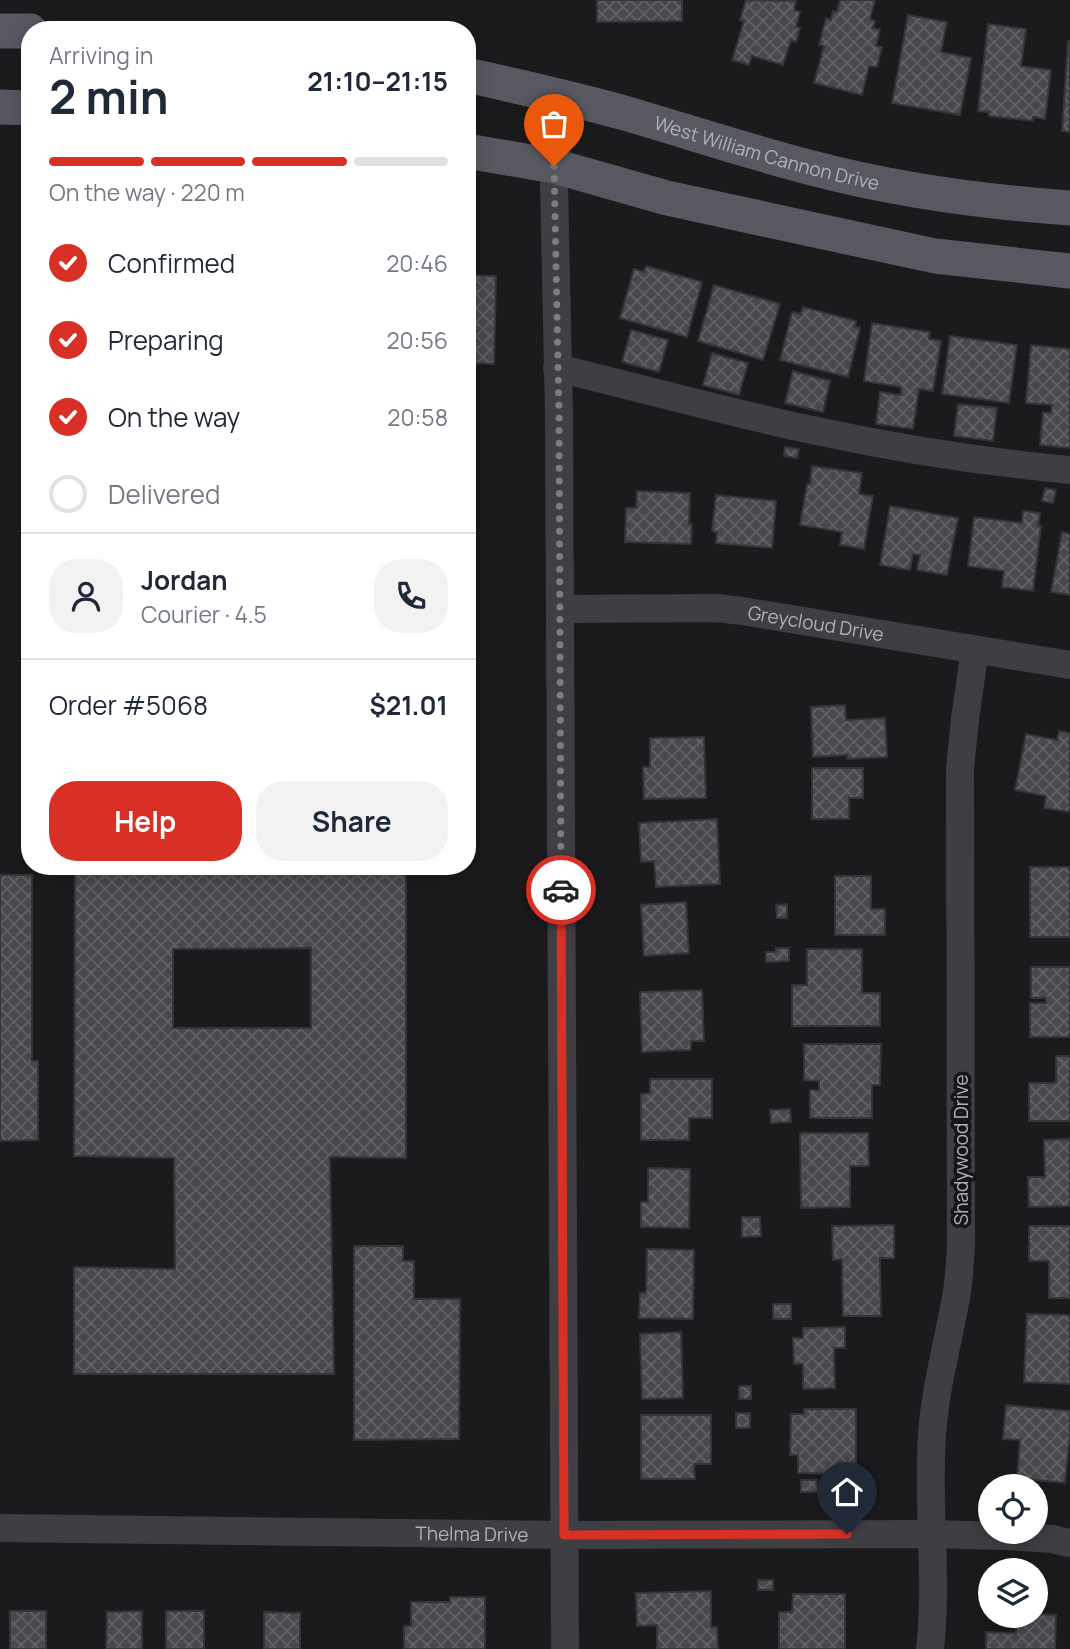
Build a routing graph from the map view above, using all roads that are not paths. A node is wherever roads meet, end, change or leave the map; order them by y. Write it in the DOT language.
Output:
graph roads {
  1 [pos="0,31"];
  2 [pos="21,31"];
  3 [pos="476,77"];
  4 [pos="552,94"];
  5 [pos="0,107"];
  6 [pos="21,108"];
  7 [pos="476,153"];
  8 [pos="554,166"];
  9 [pos="1070,208"];
  10 [pos="1070,271"];
  11 [pos="557,368"];
  12 [pos="1070,470"];
  13 [pos="560,609"];
  14 [pos="975,650"];
  15 [pos="1070,666"];
  16 [pos="0,1528"];
  17 [pos="930,1534"];
  18 [pos="564,1535"];
  19 [pos="1070,1543"];
  20 [pos="565,1649"];
  21 [pos="930,1649"];
  1 -- 2 [label="main road"];
  3 -- 4 [label="main road, West William Cannon Drive"];
  4 -- 8 [label="street"];
  4 -- 9 [label="main road, West William Cannon Drive"];
  5 -- 6 [label="main road"];
  7 -- 8 [label="main road"];
  8 -- 10 [label="main road"];
  8 -- 11 [label="street"];
  11 -- 12 [label="street"];
  11 -- 13 [label="street"];
  13 -- 14 [label="street, Greycloud Drive"];
  13 -- 18 [label="street"];
  14 -- 15 [label="street, Greycloud Drive"];
  14 -- 17 [label="street, Shadywood Drive"];
  16 -- 18 [label="street, Thelma Drive"];
  17 -- 18 [label="street, Thelma Drive"];
  17 -- 19 [label="street, Thelma Drive"];
  17 -- 21 [label="street, Shadywood Drive"];
  18 -- 20 [label="street"];
}
